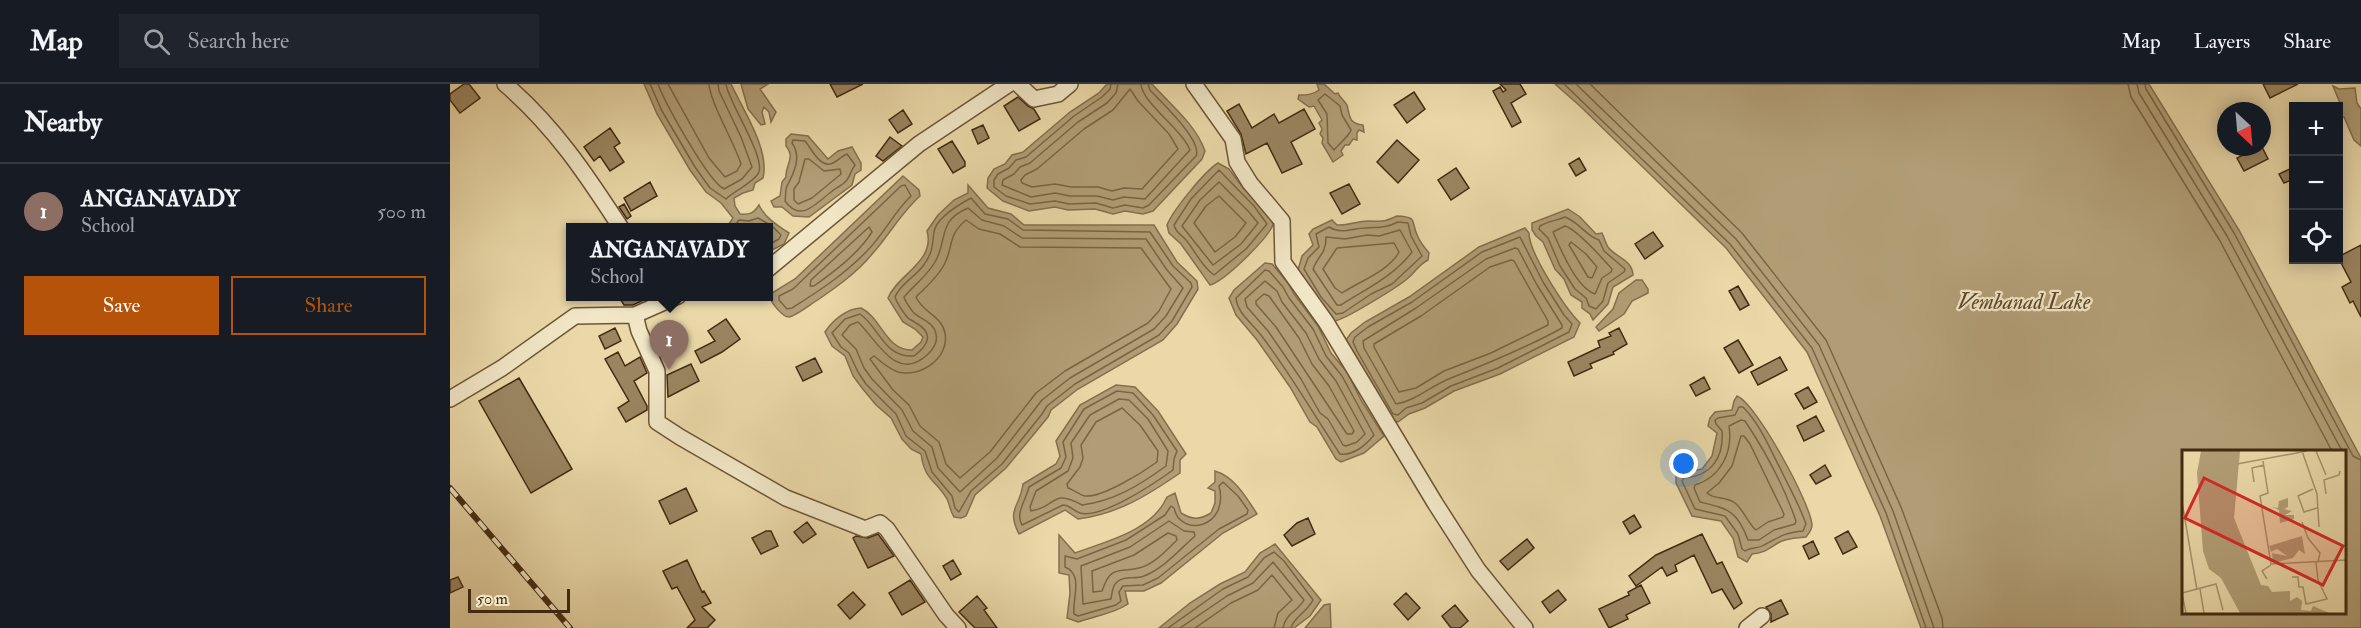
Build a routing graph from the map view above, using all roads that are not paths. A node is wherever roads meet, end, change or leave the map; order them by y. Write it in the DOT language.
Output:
graph roads {
  1 [pos="505,84"];
  2 [pos="1009,84"];
  3 [pos="1018,84"];
  4 [pos="1070,84"];
  5 [pos="1194,84"];
  6 [pos="618,223"];
  7 [pos="773,265"];
  8 [pos="653,301"];
  9 [pos="635,315"];
  10 [pos="450,399"];
  11 [pos="1761,616"];
  12 [pos="958,628"];
  13 [pos="1525,628"];
  14 [pos="1747,628"];
  1 -- 6 [label="street"];
  2 -- 7 [label="street"];
  3 -- 4 [label="street"];
  5 -- 13 [label="street"];
  8 -- 9 [label="street"];
  9 -- 10 [label="street"];
  9 -- 12 [label="street"];
  11 -- 14 [label="street"];
}
